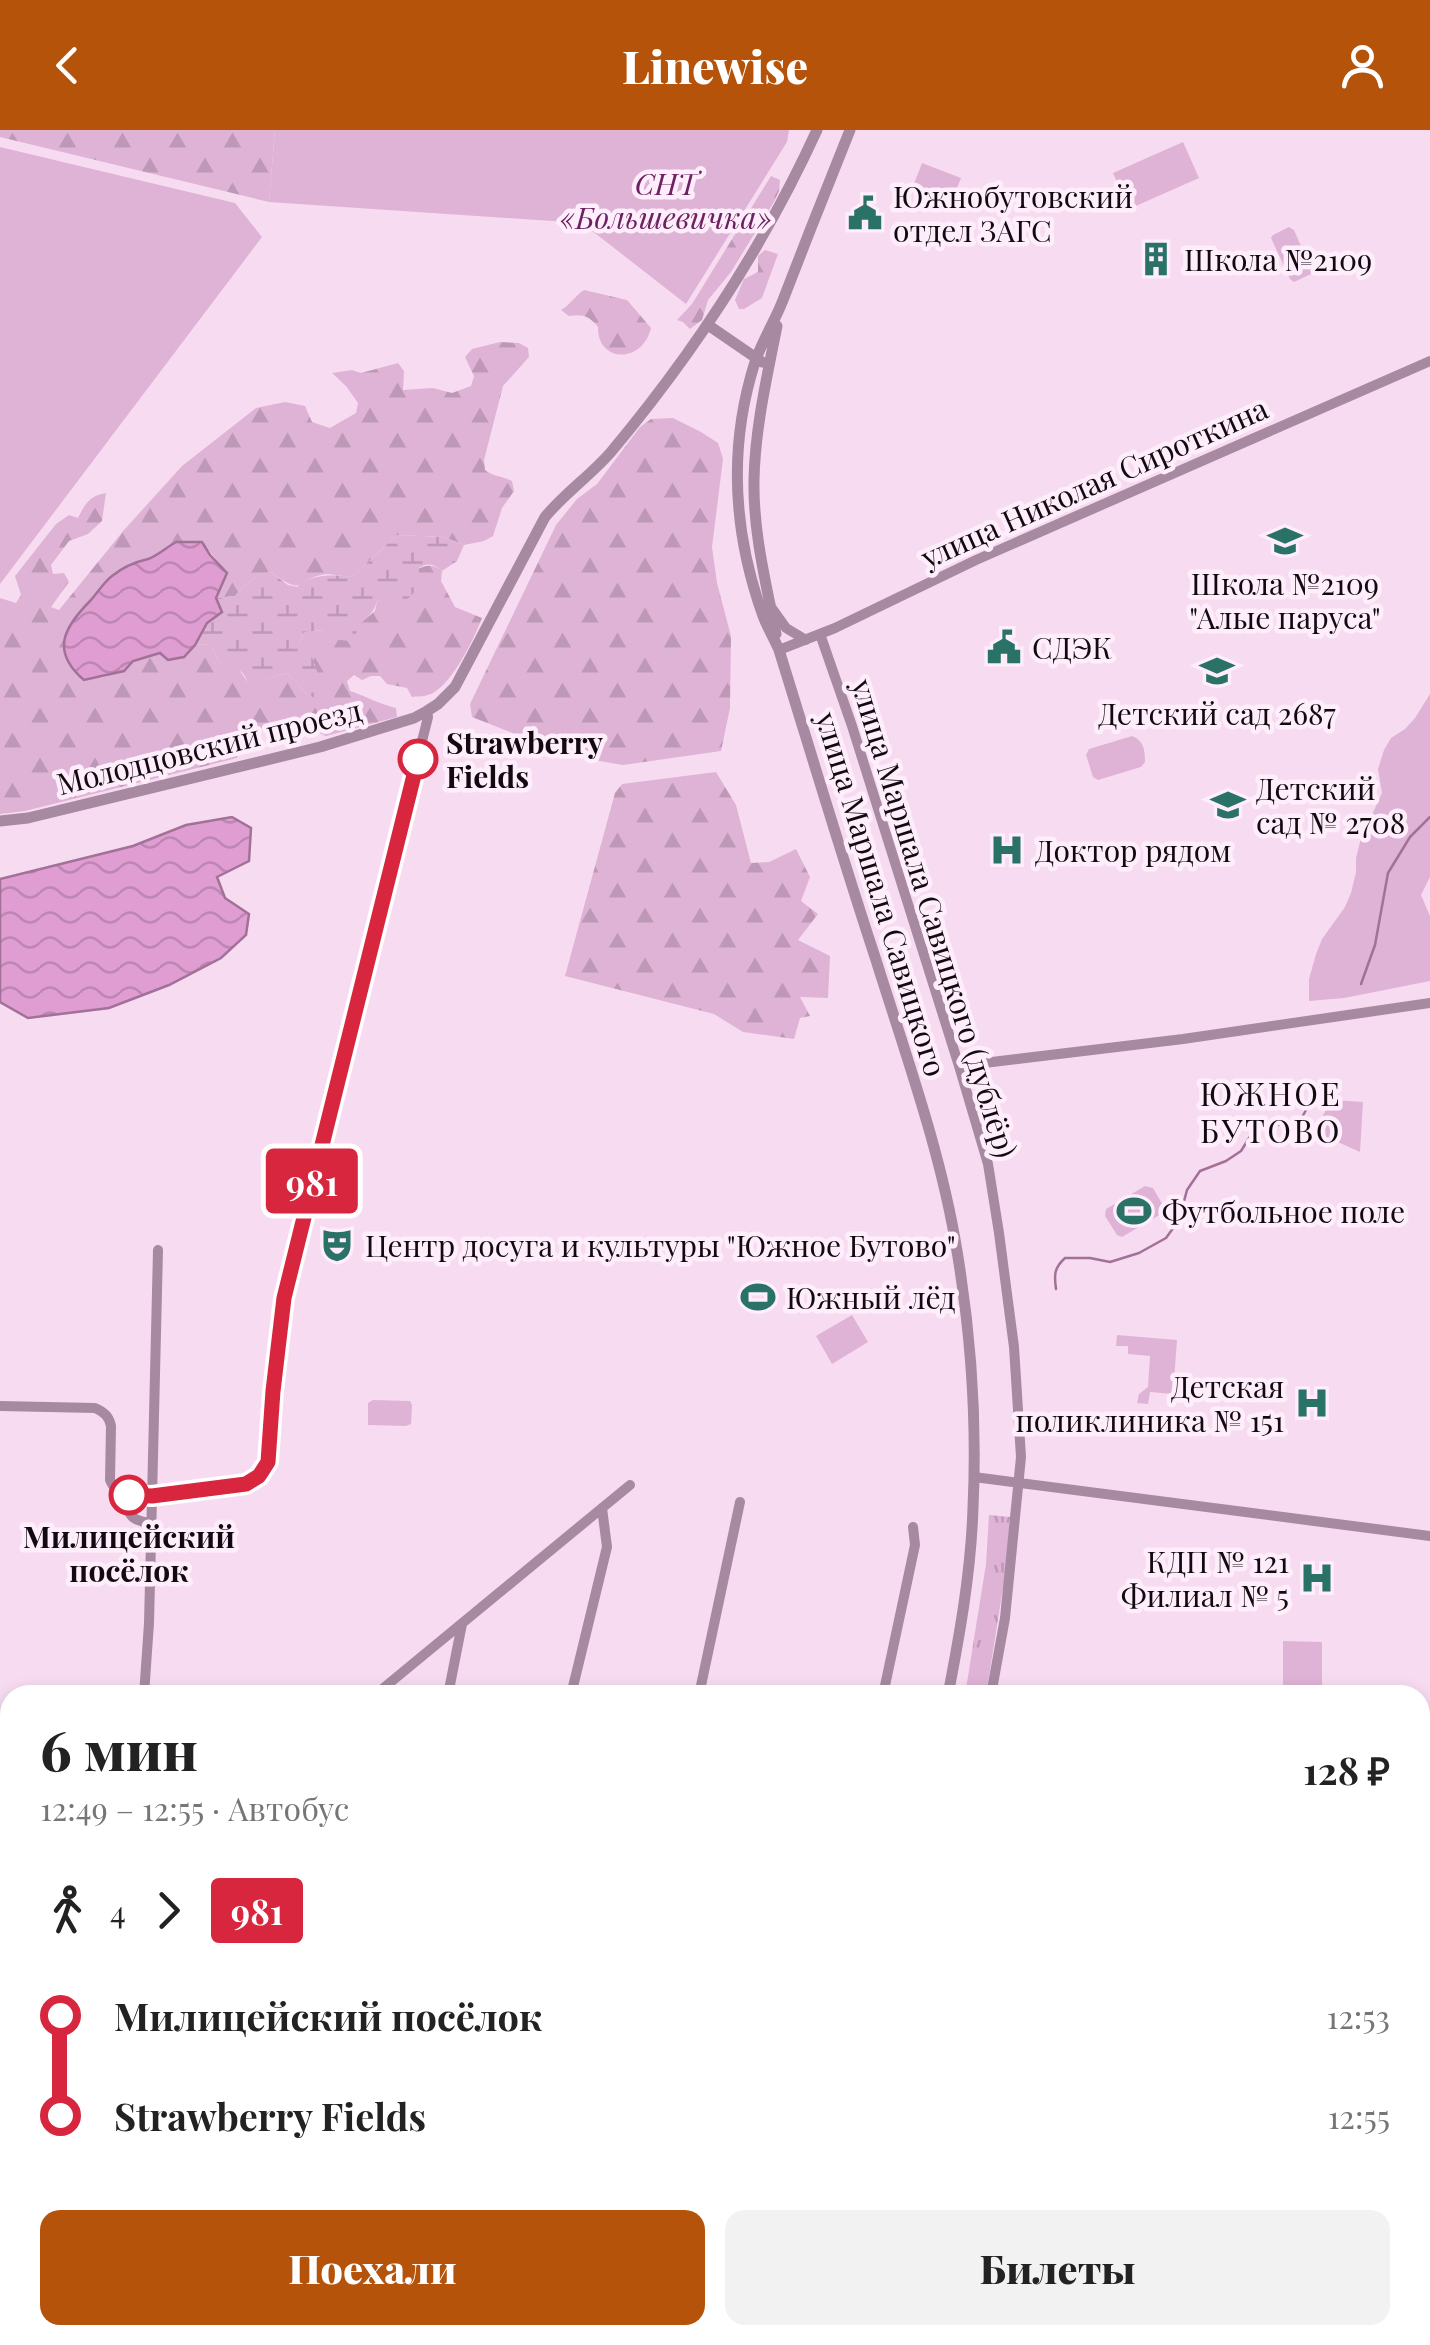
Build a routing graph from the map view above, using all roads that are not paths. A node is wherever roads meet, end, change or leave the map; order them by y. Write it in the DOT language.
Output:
graph roads {
  1 [pos="817,130"];
  2 [pos="850,130"];
  3 [pos="780,307"];
  4 [pos="708,325"];
  5 [pos="756,358"];
  6 [pos="1430,361"];
  7 [pos="769,367"];
  8 [pos="770,605"];
  9 [pos="820,634"];
  10 [pos="806,640"];
  11 [pos="778,648"];
  12 [pos="427,711"];
  13 [pos="0,821"];
  14 [pos="1430,1003"];
  15 [pos="960,1066"];
  16 [pos="158,1250"];
  17 [pos="0,1406"];
  18 [pos="974,1477"];
  19 [pos="1020,1484"];
  20 [pos="630,1486"];
  21 [pos="120,1495"];
  22 [pos="152,1496"];
  23 [pos="740,1502"];
  24 [pos="602,1508"];
  25 [pos="151,1524"];
  26 [pos="913,1527"];
  27 [pos="1430,1536"];
  28 [pos="462,1624"];
  29 [pos="145,1685"];
  30 [pos="388,1685"];
  31 [pos="450,1685"];
  32 [pos="572,1685"];
  33 [pos="701,1685"];
  34 [pos="884,1685"];
  35 [pos="950,1685"];
  36 [pos="993,1685"];
  1 -- 4 [label="street"];
  2 -- 3 [label="street, улица Маршала Савицкого"];
  3 -- 5 [label="street, улица Маршала Савицкого"];
  3 -- 7 [label="street"];
  4 -- 5 [label="street"];
  4 -- 12 [label="street"];
  5 -- 7 [label="street"];
  5 -- 11 [label="street, улица Маршала Савицкого"];
  6 -- 9 [label="street, улица Николая Сироткина"];
  7 -- 8 [label="street"];
  8 -- 10 [label="street"];
  8 -- 11 [label="street"];
  9 -- 10 [label="street, улица Николая Сироткина"];
  9 -- 15 [label="street, улица Маршала Савицкого (дублёр)"];
  10 -- 11 [label="street, улица Николая Сироткина"];
  11 -- 18 [label="street, улица Маршала Савицкого"];
  12 -- 13 [label="street, Молодцовский проезд"];
  12 -- 22 [label="street"];
  14 -- 15 [label="street"];
  15 -- 19 [label="street, улица Маршала Савицкого (дублёр)"];
  16 -- 22 [label="street"];
  17 -- 21 [label="street"];
  18 -- 19 [label="street"];
  18 -- 35 [label="street, улица Маршала Савицкого"];
  19 -- 27 [label="street"];
  19 -- 36 [label="street, улица Маршала Савицкого (дублёр)"];
  20 -- 24 [label="street"];
  21 -- 22 [label="street"];
  21 -- 25 [label="street"];
  22 -- 25 [label="street"];
  23 -- 33 [label="street"];
  24 -- 28 [label="street"];
  24 -- 32 [label="street"];
  25 -- 29 [label="street"];
  26 -- 34 [label="street"];
  28 -- 30 [label="street"];
  28 -- 31 [label="street"];
}
